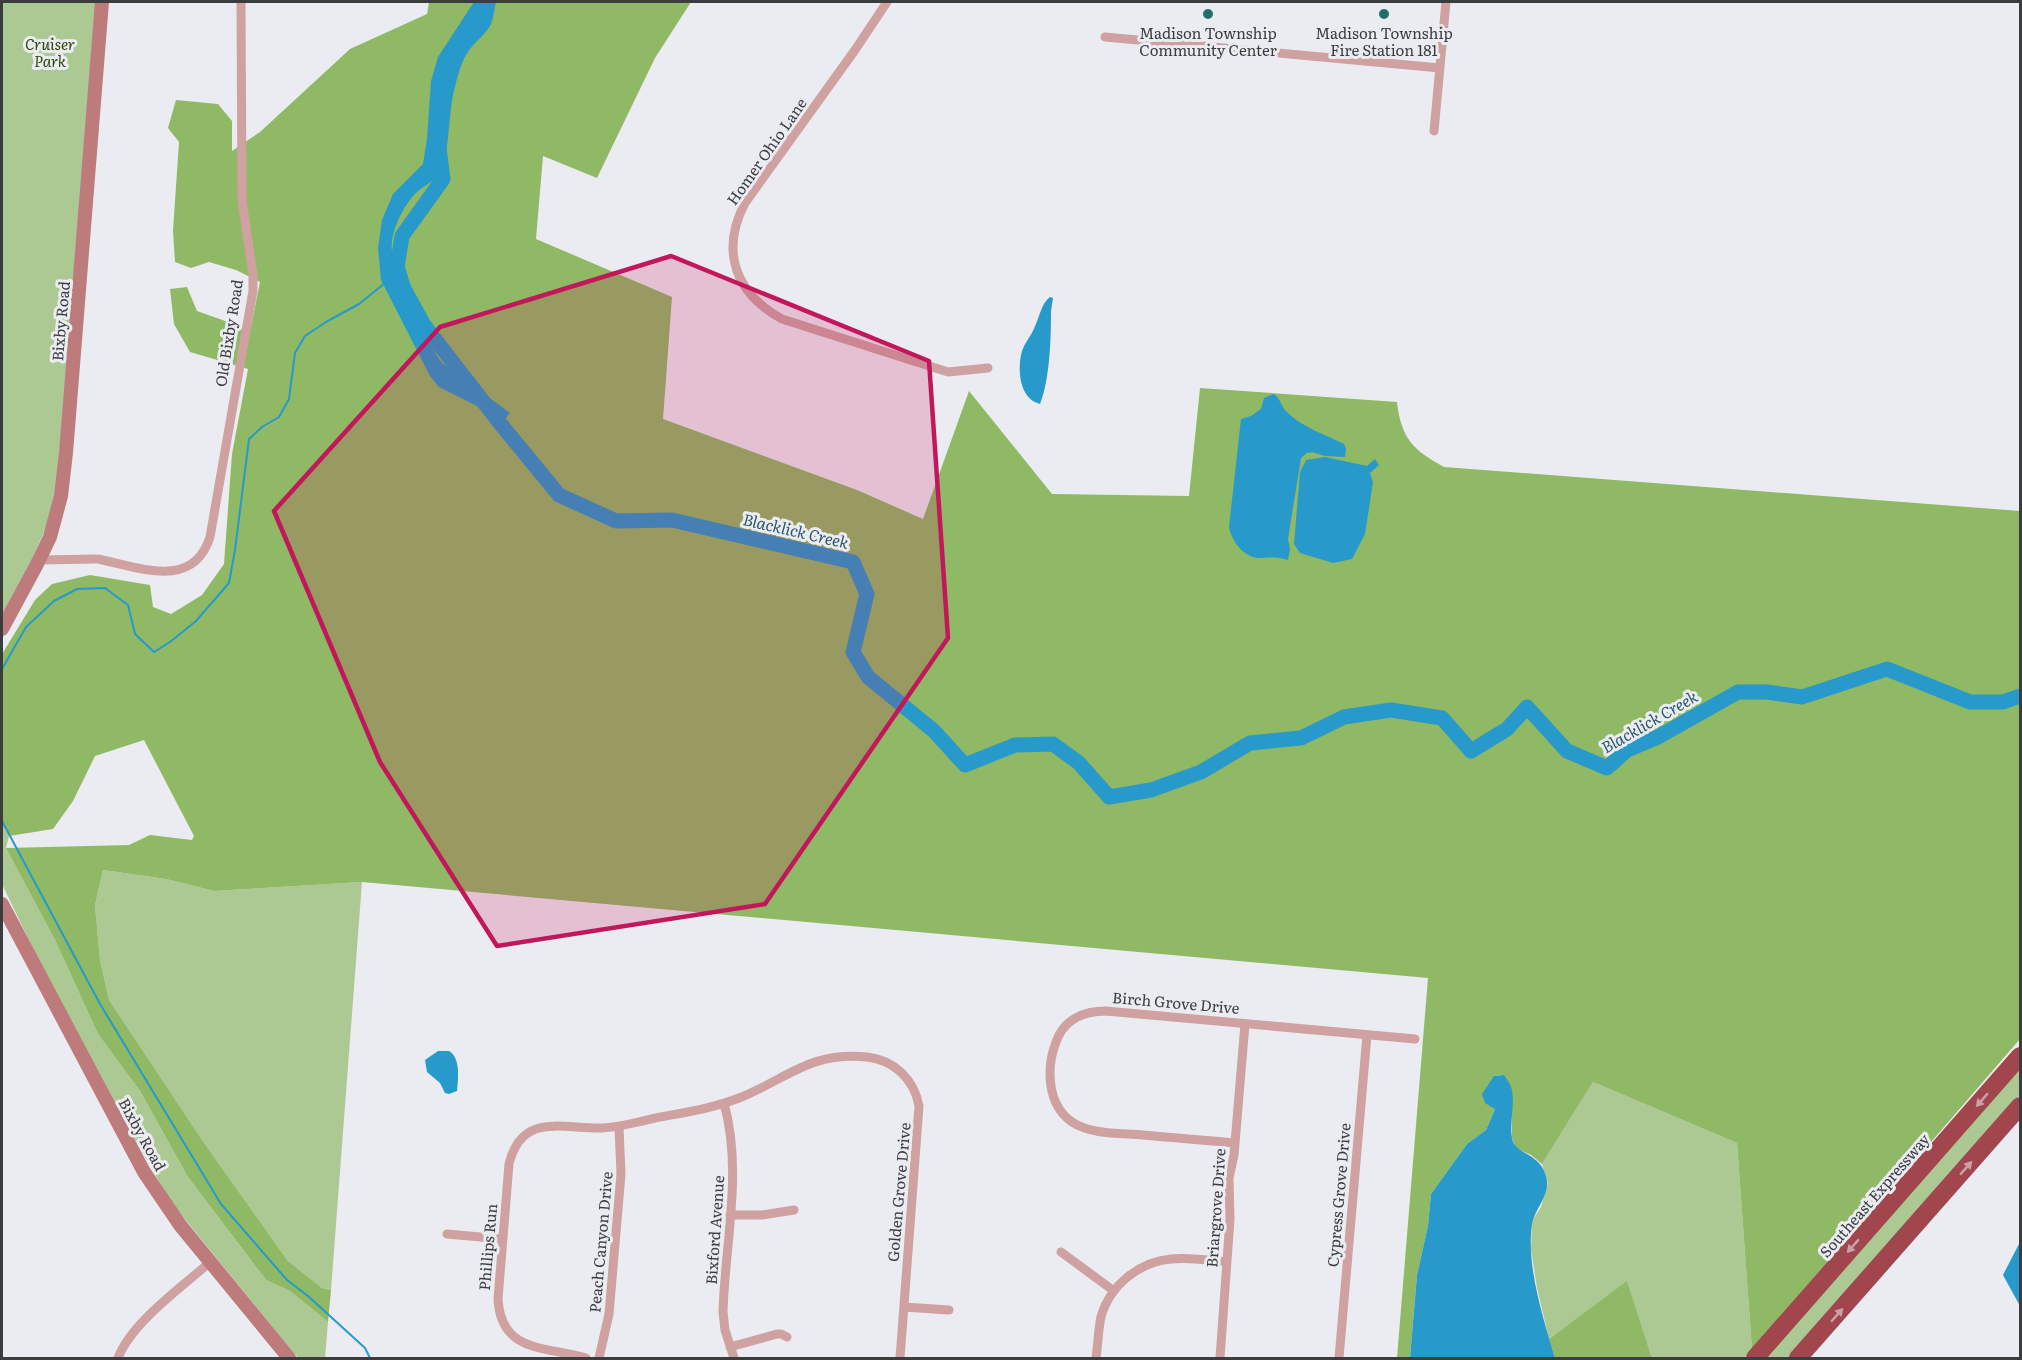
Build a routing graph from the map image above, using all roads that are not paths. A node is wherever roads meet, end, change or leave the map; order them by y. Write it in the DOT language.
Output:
graph roads {
  1 [pos="102,2"];
  2 [pos="241,2"];
  3 [pos="887,2"];
  4 [pos="1446,2"];
  5 [pos="1105,37"];
  6 [pos="1440,68"];
  7 [pos="1434,131"];
  8 [pos="988,368"];
  9 [pos="39,560"];
  10 [pos="2,629"];
  11 [pos="2,904"];
  12 [pos="1245,1023"];
  13 [pos="1366,1035"];
  14 [pos="1415,1039"];
  15 [pos="2020,1056"];
  16 [pos="724,1103"];
  17 [pos="2020,1106"];
  18 [pos="620,1127"];
  19 [pos="1235,1143"];
  20 [pos="794,1210"];
  21 [pos="730,1215"];
  22 [pos="447,1234"];
  23 [pos="503,1239"];
  24 [pos="1061,1252"];
  25 [pos="210,1262"];
  26 [pos="1227,1262"];
  27 [pos="1114,1291"];
  28 [pos="904,1307"];
  29 [pos="949,1310"];
  30 [pos="787,1337"];
  31 [pos="730,1347"];
  32 [pos="1220,1358"];
  33 [pos="118,1359"];
  34 [pos="289,1359"];
  35 [pos="586,1359"];
  36 [pos="599,1359"];
  37 [pos="734,1359"];
  38 [pos="900,1359"];
  39 [pos="1096,1359"];
  40 [pos="1231,1359"];
  41 [pos="1339,1359"];
  42 [pos="1755,1359"];
  43 [pos="1798,1359"];
  1 -- 9 [label="street, Bixby Road"];
  2 -- 9 [label="street, Old Bixby Road"];
  3 -- 8 [label="street, Homer Ohio Lane"];
  4 -- 6 [label="street"];
  5 -- 6 [label="street"];
  6 -- 7 [label="street"];
  9 -- 10 [label="street, Bixby Road"];
  11 -- 25 [label="street, Bixby Road"];
  12 -- 13 [label="street, Birch Grove Drive"];
  12 -- 19 [label="street, Briargrove Drive"];
  12 -- 19 [label="street, Birch Grove Drive"];
  13 -- 14 [label="street, Birch Grove Drive"];
  13 -- 41 [label="street, Cypress Grove Drive"];
  15 -- 42 [label="highway, Southeast Expressway, one-way"];
  16 -- 18 [label="street"];
  16 -- 21 [label="street, Bixford Avenue"];
  16 -- 28 [label="street, Golden Grove Drive"];
  43 -- 17 [label="highway, one-way"];
  18 -- 23 [label="street, Phillips Run"];
  18 -- 36 [label="street, Peach Canyon Drive"];
  19 -- 26 [label="street, Briargrove Drive"];
  20 -- 21 [label="street"];
  21 -- 31 [label="street, Bixford Avenue"];
  22 -- 23 [label="street"];
  23 -- 35 [label="street, Phillips Run"];
  24 -- 27 [label="street"];
  25 -- 33 [label="street"];
  25 -- 34 [label="street, Bixby Road"];
  26 -- 27 [label="street"];
  26 -- 32 [label="street, Briargrove Drive"];
  27 -- 39 [label="street"];
  28 -- 29 [label="street"];
  28 -- 38 [label="street, Golden Grove Drive"];
  30 -- 31 [label="street"];
  31 -- 37 [label="street, Bixford Avenue"];
  32 -- 40 [label="street"];
}
